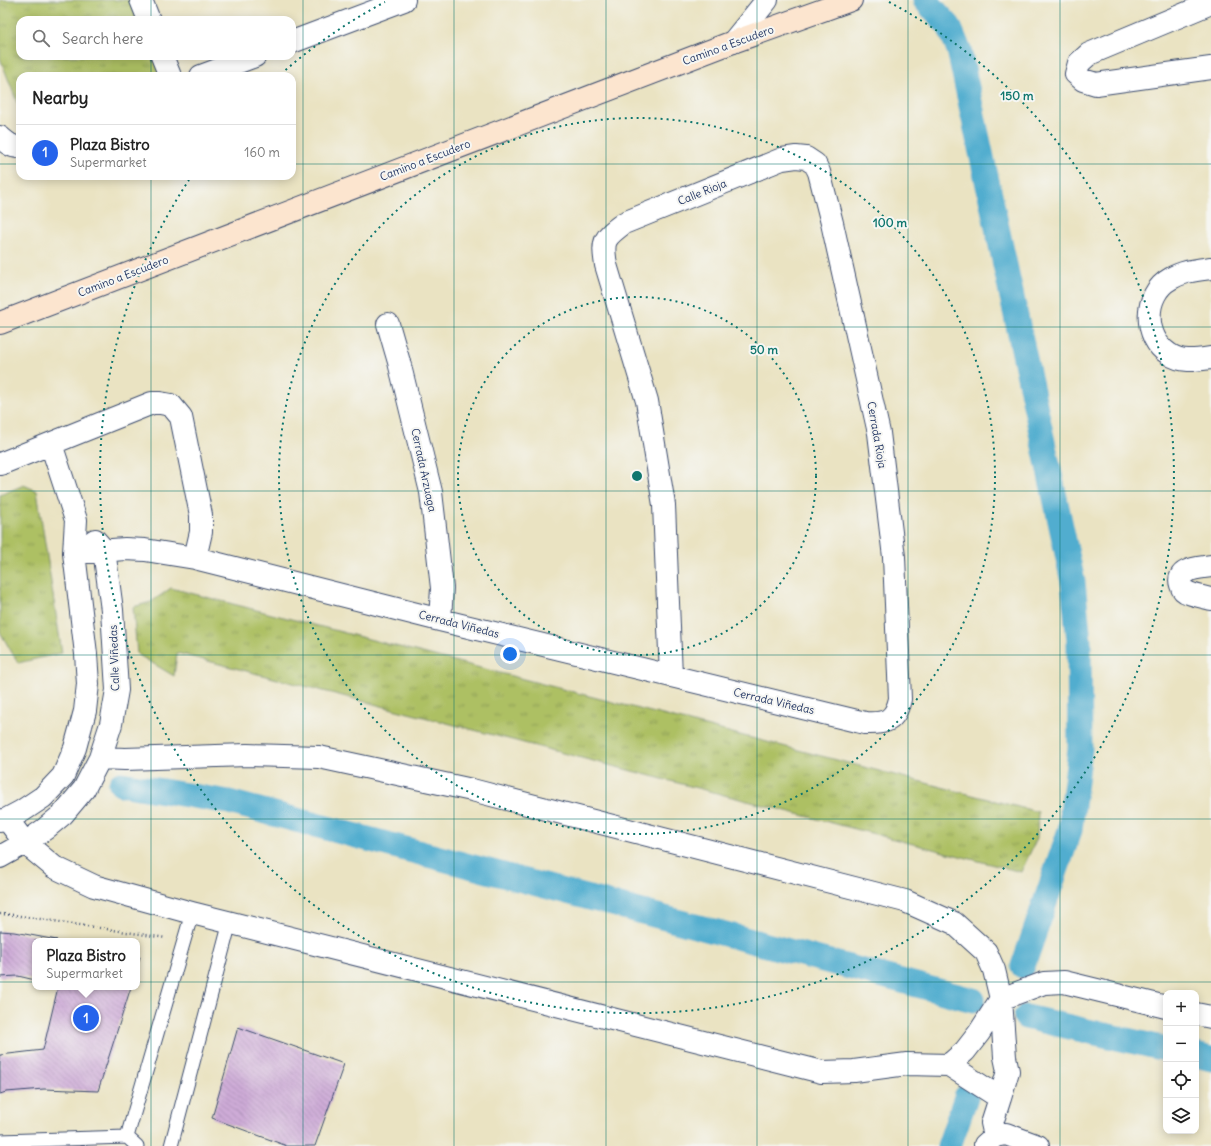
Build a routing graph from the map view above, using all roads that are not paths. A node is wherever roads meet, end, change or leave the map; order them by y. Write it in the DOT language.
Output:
graph roads {
  1 [pos="141,0"];
  2 [pos="767,0"];
  3 [pos="852,0"];
  4 [pos="395,2"];
  5 [pos="1211,3"];
  6 [pos="147,16"];
  7 [pos="296,40"];
  8 [pos="733,42"];
  9 [pos="164,60"];
  10 [pos="244,60"];
  11 [pos="1211,68"];
  12 [pos="168,72"];
  13 [pos="212,72"];
  14 [pos="0,137"];
  15 [pos="16,148"];
  16 [pos="806,158"];
  17 [pos="1211,268"];
  18 [pos="0,323"];
  19 [pos="388,324"];
  20 [pos="1211,358"];
  21 [pos="51,444"];
  22 [pos="0,464"];
  23 [pos="76,520"];
  24 [pos="104,550"];
  25 [pos="74,552"];
  26 [pos="195,558"];
  27 [pos="1211,566"];
  28 [pos="1211,599"];
  29 [pos="440,620"];
  30 [pos="671,676"];
  31 [pos="88,684"];
  32 [pos="117,690"];
  33 [pos="890,720"];
  34 [pos="100,758"];
  35 [pos="3,820"];
  36 [pos="25,843"];
  37 [pos="0,857"];
  38 [pos="192,913"];
  39 [pos="230,922"];
  40 [pos="1001,999"];
  41 [pos="1163,1005"];
  42 [pos="1199,1015"];
  43 [pos="1211,1017"];
  44 [pos="949,1065"];
  45 [pos="1000,1098"];
  46 [pos="0,1141"];
  47 [pos="990,1141"];
  48 [pos="132,1142"];
  49 [pos="171,1146"];
  50 [pos="1038,1146"];
  1 -- 6 [label="street"];
  2 -- 8 [label="street"];
  3 -- 8 [label="street, Camino a Escudero"];
  4 -- 7 [label="street"];
  5 -- 11 [label="street"];
  8 -- 18 [label="street, Camino a Escudero"];
  9 -- 12 [label="street"];
  10 -- 13 [label="street"];
  14 -- 15 [label="street"];
  16 -- 30 [label="street, Calle Rioja"];
  16 -- 33 [label="street, Cerrada Rioja"];
  17 -- 20 [label="street"];
  19 -- 29 [label="street, Cerrada Arzuaga"];
  21 -- 22 [label="street"];
  21 -- 23 [label="street"];
  21 -- 26 [label="street"];
  23 -- 24 [label="street"];
  23 -- 25 [label="street"];
  24 -- 25 [label="street, Cerrada Viñedas"];
  24 -- 26 [label="street, Cerrada Viñedas"];
  24 -- 32 [label="street, Calle Viñedas"];
  25 -- 31 [label="street"];
  26 -- 29 [label="street, Cerrada Viñedas"];
  27 -- 28 [label="street"];
  29 -- 30 [label="street, Cerrada Viñedas"];
  30 -- 33 [label="street, Cerrada Viñedas"];
  31 -- 32 [label="street"];
  31 -- 35 [label="street"];
  32 -- 34 [label="street, Calle Viñedas"];
  34 -- 36 [label="street, Calle Viñedas"];
  34 -- 40 [label="street"];
  35 -- 36 [label="street"];
  36 -- 37 [label="street, Calle Viñedas"];
  36 -- 38 [label="street"];
  38 -- 39 [label="street"];
  38 -- 48 [label="lane"];
  39 -- 44 [label="street"];
  39 -- 49 [label="lane"];
  40 -- 41 [label="street"];
  40 -- 44 [label="street"];
  40 -- 45 [label="street"];
  42 -- 43 [label="street"];
  44 -- 45 [label="street"];
  45 -- 47 [label="street"];
  46 -- 48 [label="lane"];
  47 -- 50 [label="street"];
}
